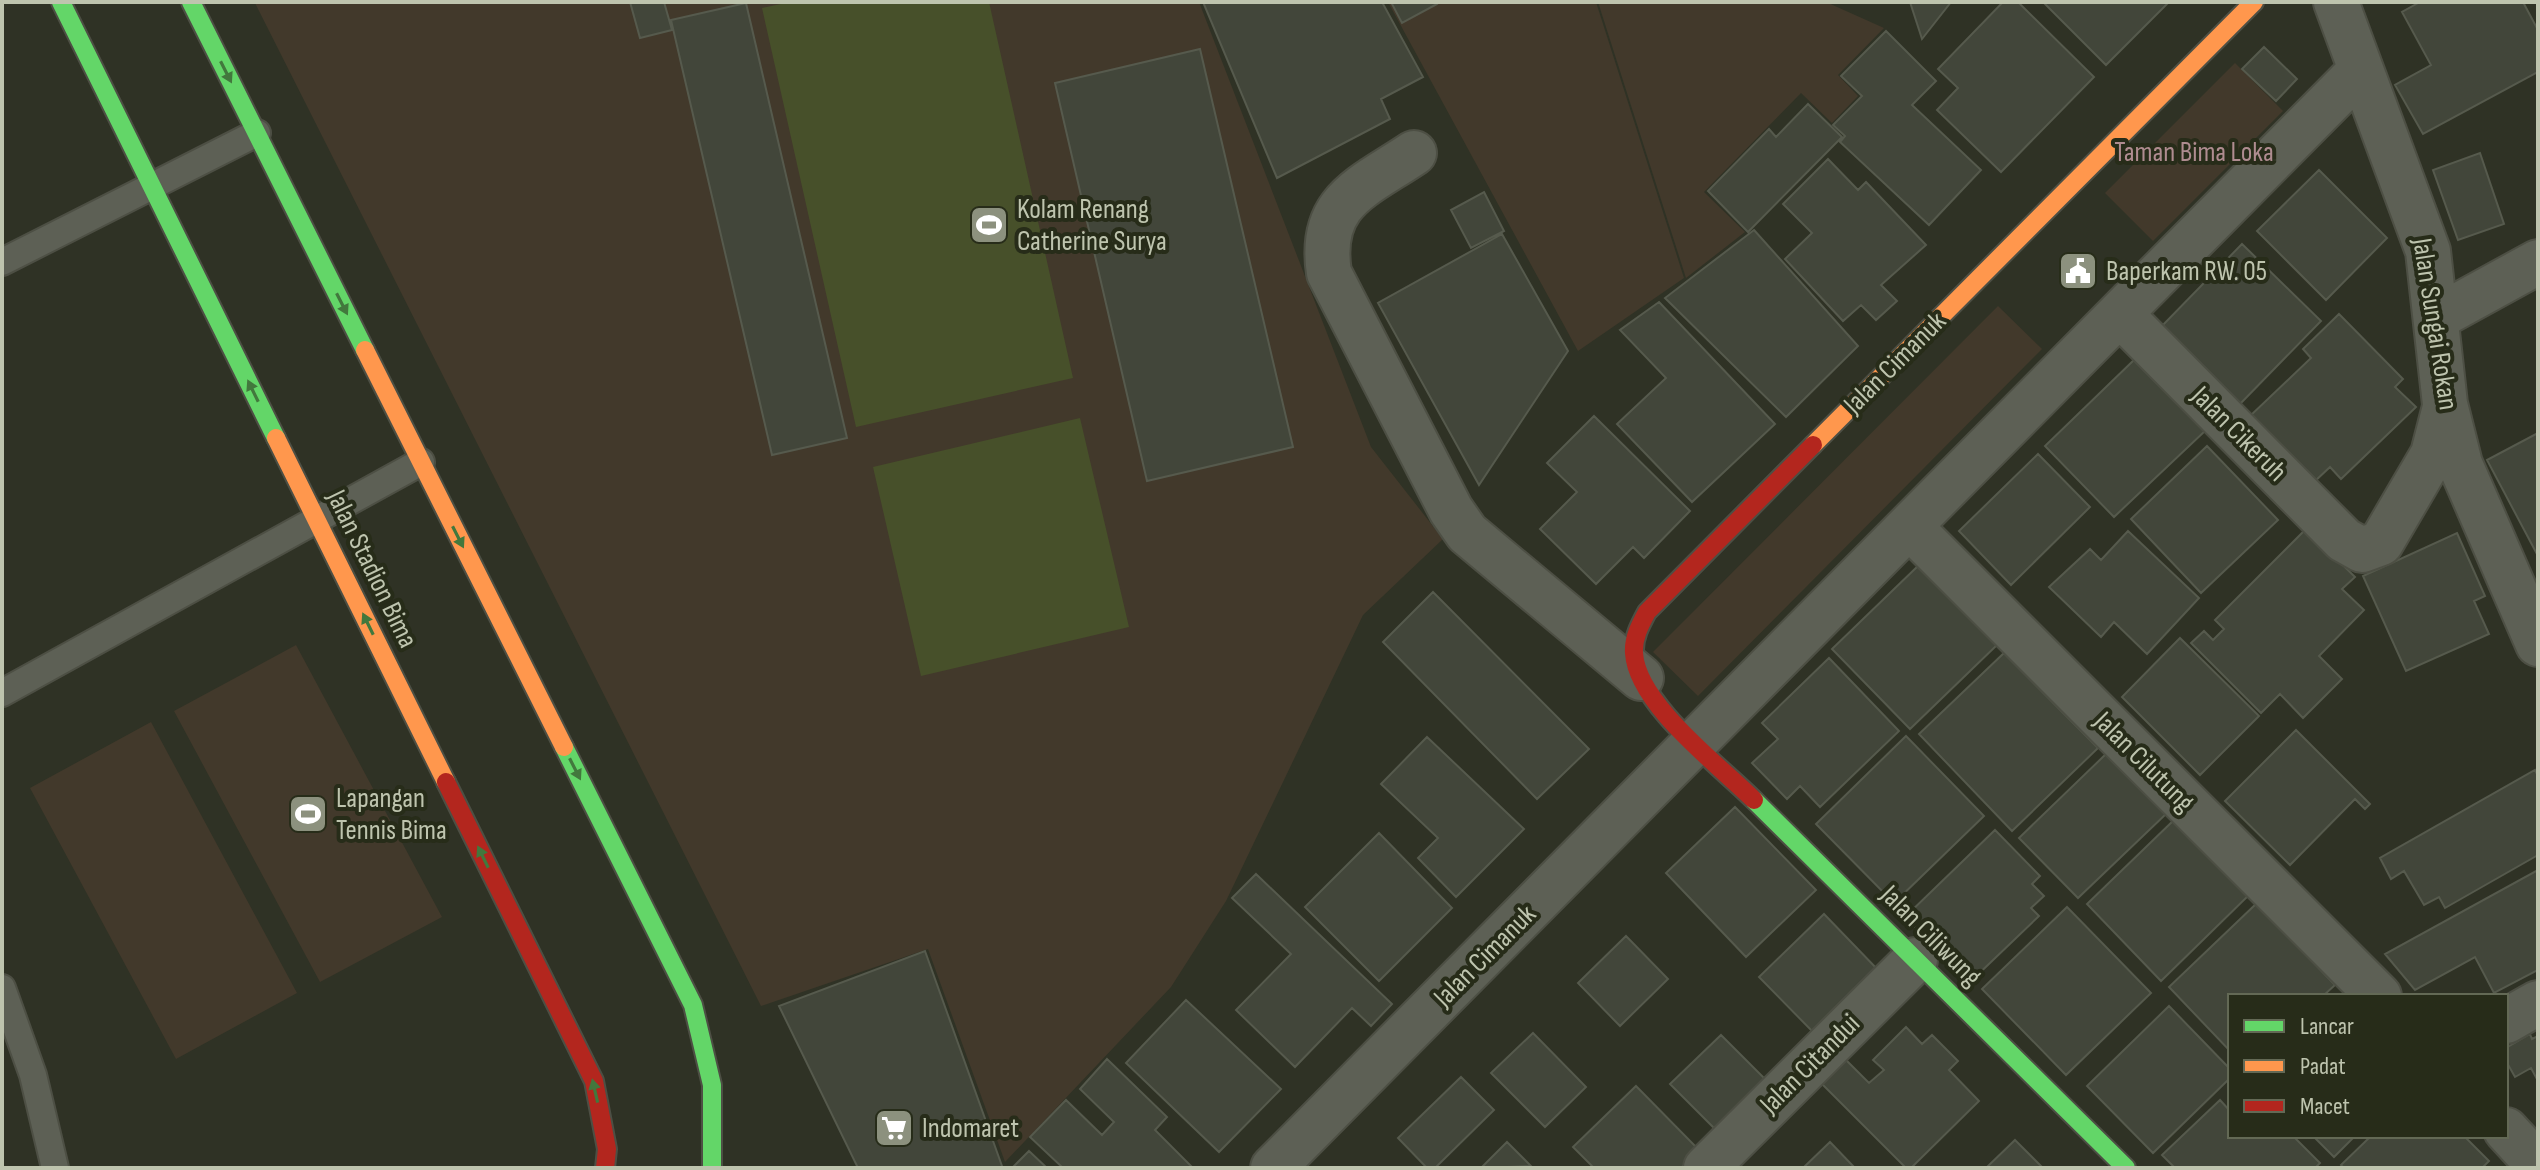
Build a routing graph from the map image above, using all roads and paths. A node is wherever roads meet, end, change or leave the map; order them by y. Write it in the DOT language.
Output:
graph roads {
  1 [pos="61,2"];
  2 [pos="191,2"];
  3 [pos="2254,2"];
  4 [pos="2336,2"];
  5 [pos="2359,72"];
  6 [pos="257,133"];
  7 [pos="1414,153"];
  8 [pos="152,186"];
  9 [pos="2,262"];
  10 [pos="2538,262"];
  11 [pos="2120,314"];
  12 [pos="2436,318"];
  13 [pos="2445,404"];
  14 [pos="421,462"];
  15 [pos="317,520"];
  16 [pos="1910,527"];
  17 [pos="2538,644"];
  18 [pos="1641,678"];
  19 [pos="2,693"];
  20 [pos="1697,743"];
  21 [pos="1915,960"];
  22 [pos="2,988"];
  23 [pos="2377,994"];
  24 [pos="2538,1003"];
  25 [pos="2508,1020"];
  26 [pos="2508,1132"];
  27 [pos="2538,1165"];
  28 [pos="55,1168"];
  29 [pos="605,1168"];
  30 [pos="712,1168"];
  31 [pos="1273,1168"];
  32 [pos="1706,1168"];
  33 [pos="2126,1168"];
  1 -- 8 [label="street, Jalan Stadion Bima"];
  2 -- 6 [label="street, one-way"];
  3 -- 18 [label="street, Jalan Cimanuk"];
  4 -- 5 [label="street, Jalan Sungai Rokan"];
  5 -- 11 [label="street, Jalan Cimanuk"];
  5 -- 12 [label="street, Jalan Sungai Rokan"];
  6 -- 8 [label="lane"];
  6 -- 14 [label="street, one-way"];
  7 -- 18 [label="street"];
  8 -- 9 [label="lane"];
  15 -- 8 [label="street, Jalan Stadion Bima, one-way"];
  10 -- 12 [label="street"];
  11 -- 13 [label="street, Jalan Cikeruh"];
  11 -- 16 [label="street, Jalan Cimanuk"];
  12 -- 13 [label="street, Jalan Sungai Rokan"];
  13 -- 17 [label="street, Jalan Sungai Rokan"];
  14 -- 15 [label="lane"];
  14 -- 30 [label="street, one-way"];
  15 -- 19 [label="lane"];
  29 -- 15 [label="street, Jalan Stadion Bima, one-way"];
  16 -- 20 [label="street, Jalan Cimanuk"];
  16 -- 23 [label="street, Jalan Cilutung"];
  18 -- 20 [label="street, Jalan Cimanuk"];
  20 -- 21 [label="street, Jalan Ciliwung"];
  20 -- 31 [label="street, Jalan Cimanuk"];
  21 -- 32 [label="street, Jalan Citandui"];
  21 -- 33 [label="street, Jalan Ciliwung"];
  22 -- 28 [label="lane"];
  24 -- 25 [label="street"];
  26 -- 27 [label="street"];
}
